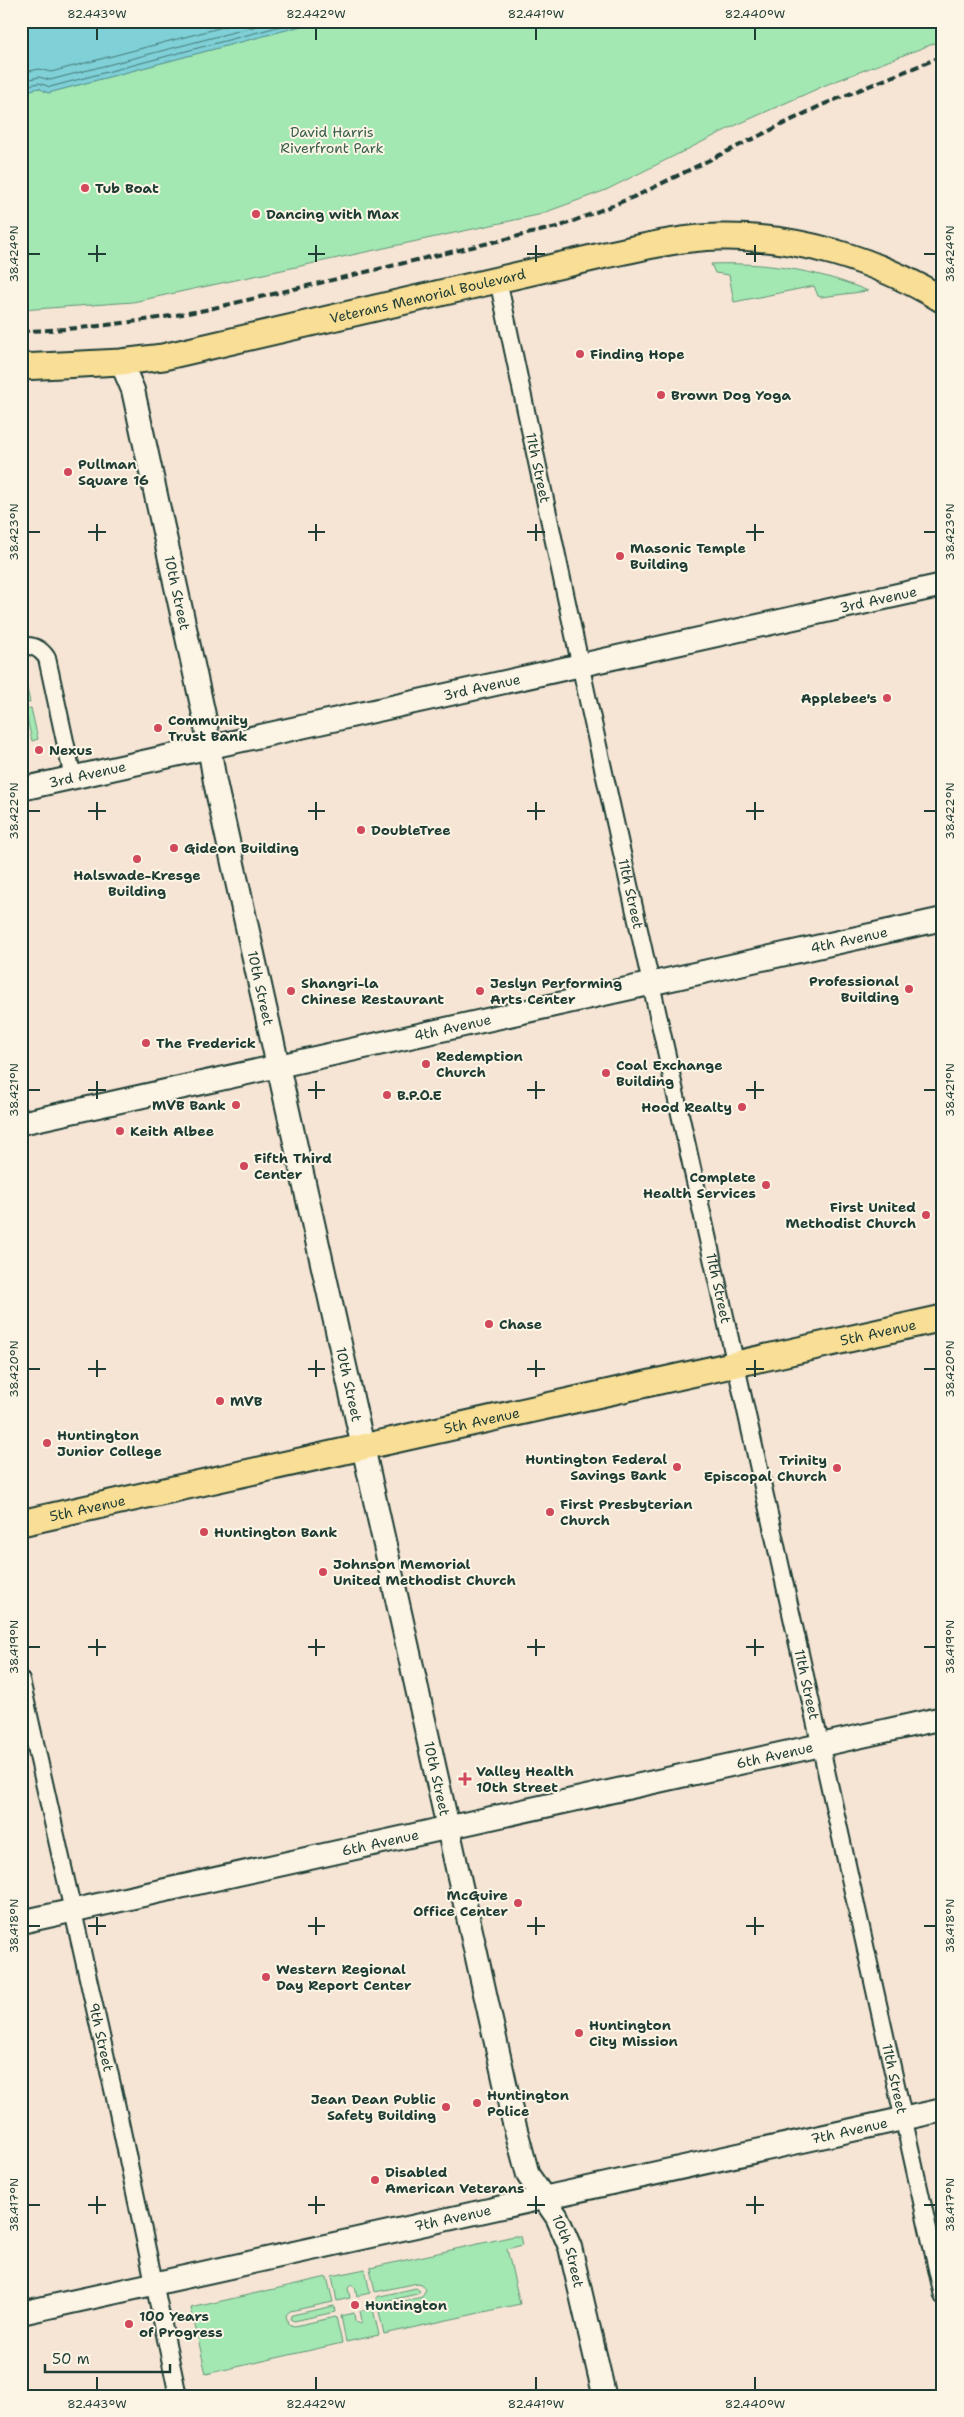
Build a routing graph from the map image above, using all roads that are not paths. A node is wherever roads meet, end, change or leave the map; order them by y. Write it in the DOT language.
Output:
graph roads {
  1 [pos="498,280"];
  2 [pos="943,300"];
  3 [pos="121,362"];
  4 [pos="21,367"];
  5 [pos="943,585"];
  6 [pos="21,646"];
  7 [pos="580,666"];
  8 [pos="210,749"];
  9 [pos="73,778"];
  10 [pos="21,789"];
  11 [pos="943,919"];
  12 [pos="652,984"];
  13 [pos="278,1067"];
  14 [pos="21,1123"];
  15 [pos="943,1318"];
  16 [pos="736,1364"];
  17 [pos="364,1448"];
  18 [pos="21,1523"];
  19 [pos="21,1680"];
  20 [pos="943,1718"];
  21 [pos="820,1745"];
  22 [pos="446,1827"];
  23 [pos="73,1910"];
  24 [pos="21,1922"];
  25 [pos="943,2110"];
  26 [pos="903,2119"];
  27 [pos="542,2197"];
  28 [pos="155,2284"];
  29 [pos="943,2296"];
  30 [pos="21,2313"];
  31 [pos="604,2394"];
  32 [pos="178,2396"];
  1 -- 2 [label="main road, Veterans Memorial Boulevard"];
  1 -- 3 [label="main road, Veterans Memorial Boulevard"];
  1 -- 7 [label="street, 11th Street"];
  3 -- 4 [label="main road, Veterans Memorial Boulevard"];
  3 -- 8 [label="street, 10th Street"];
  5 -- 7 [label="street, 3rd Avenue"];
  6 -- 9 [label="street"];
  7 -- 8 [label="street, 3rd Avenue"];
  7 -- 12 [label="street, 11th Street"];
  8 -- 9 [label="street, 3rd Avenue"];
  8 -- 13 [label="street, 10th Street"];
  9 -- 10 [label="street, 3rd Avenue"];
  11 -- 12 [label="street, 4th Avenue"];
  12 -- 13 [label="street, 4th Avenue"];
  12 -- 16 [label="street, 11th Street"];
  13 -- 14 [label="street, 4th Avenue"];
  13 -- 17 [label="street, 10th Street"];
  15 -- 16 [label="main road, 5th Avenue"];
  16 -- 17 [label="main road, 5th Avenue"];
  16 -- 21 [label="street, 11th Street"];
  17 -- 18 [label="main road, 5th Avenue"];
  17 -- 22 [label="street, 10th Street"];
  19 -- 23 [label="street, 9th Street"];
  20 -- 21 [label="street, 6th Avenue"];
  21 -- 22 [label="street, 6th Avenue"];
  21 -- 26 [label="street, 11th Street"];
  22 -- 23 [label="street, 6th Avenue"];
  22 -- 27 [label="street, 10th Street"];
  23 -- 24 [label="street, 6th Avenue"];
  23 -- 28 [label="street, 9th Street"];
  25 -- 26 [label="street, 7th Avenue"];
  26 -- 27 [label="street, 7th Avenue"];
  26 -- 29 [label="street, 11th Street"];
  27 -- 28 [label="street, 7th Avenue"];
  27 -- 31 [label="street, 10th Street"];
  28 -- 30 [label="street, 7th Avenue"];
  28 -- 32 [label="street, 9th Street"];
}
